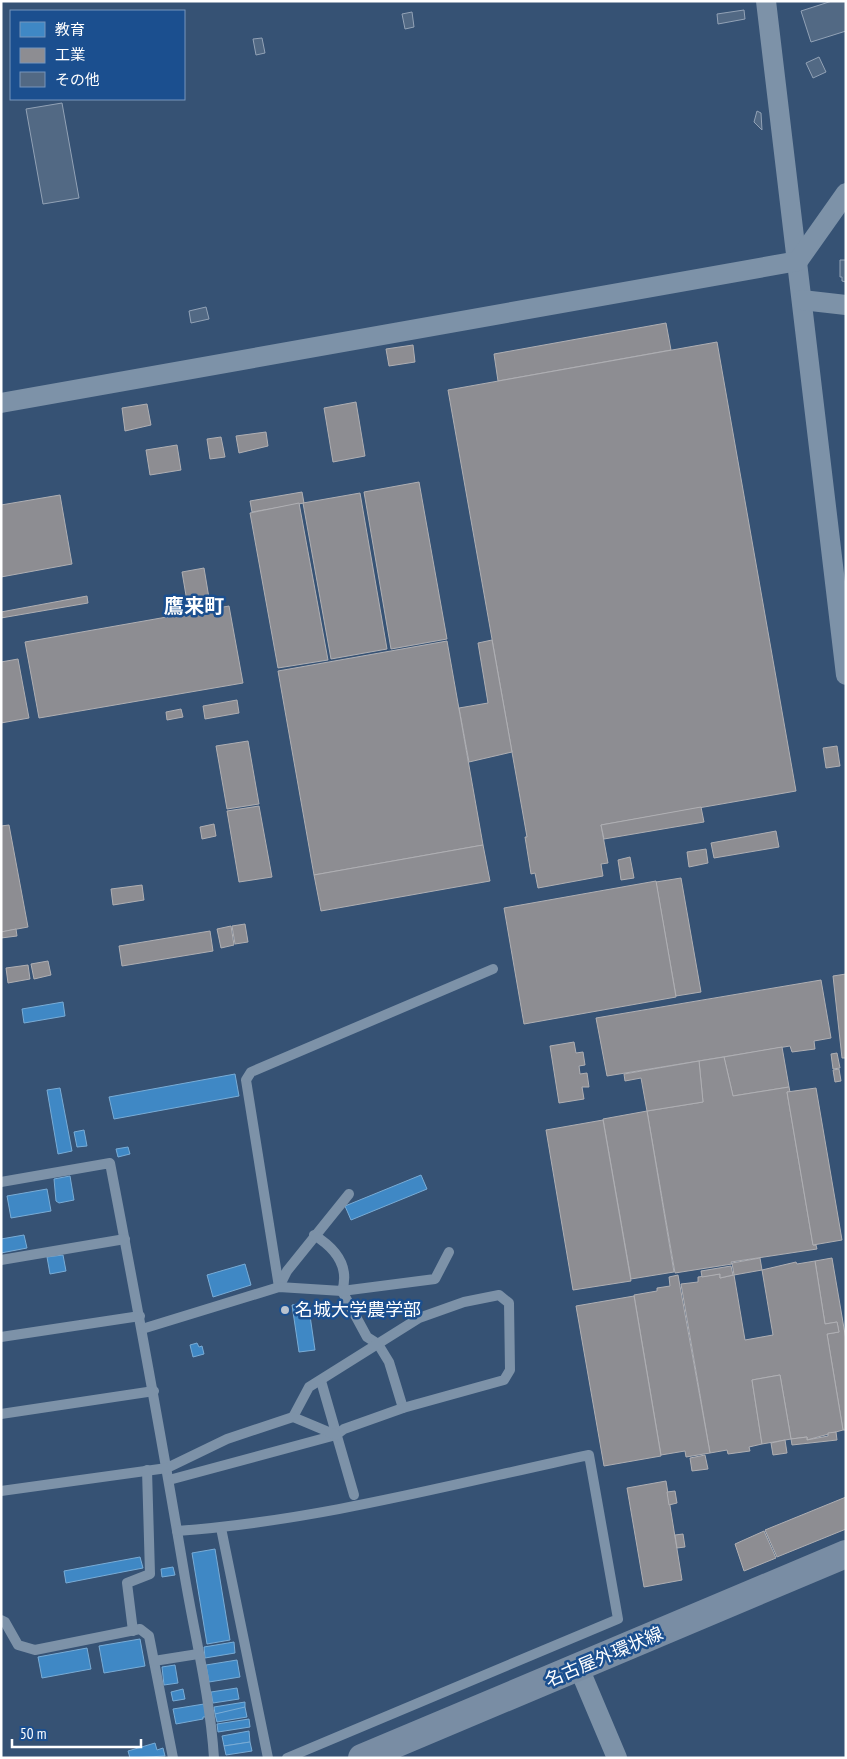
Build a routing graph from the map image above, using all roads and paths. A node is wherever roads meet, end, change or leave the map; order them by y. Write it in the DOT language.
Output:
graph roads {
  1 [pos="766,1"];
  2 [pos="846,193"];
  3 [pos="798,261"];
  4 [pos="802,300"];
  5 [pos="846,305"];
  6 [pos="1,403"];
  7 [pos="841,587"];
  8 [pos="846,675"];
  9 [pos="493,969"];
  10 [pos="1,1182"];
  11 [pos="349,1194"];
  12 [pos="314,1235"];
  13 [pos="125,1239"];
  14 [pos="449,1252"];
  15 [pos="1,1260"];
  16 [pos="279,1287"];
  17 [pos="342,1291"];
  18 [pos="140,1316"];
  19 [pos="142,1329"];
  20 [pos="1,1337"];
  21 [pos="378,1344"];
  22 [pos="320,1381"];
  23 [pos="154,1391"];
  24 [pos="403,1408"];
  25 [pos="1,1414"];
  26 [pos="293,1417"];
  27 [pos="336,1435"];
  28 [pos="166,1468"];
  29 [pos="147,1470"];
  30 [pos="169,1480"];
  31 [pos="1,1492"];
  32 [pos="354,1495"];
  33 [pos="221,1528"];
  34 [pos="177,1531"];
  35 [pos="846,1554"];
  36 [pos="1,1620"];
  37 [pos="133,1631"];
  38 [pos="198,1654"];
  39 [pos="154,1661"];
  40 [pos="579,1668"];
  41 [pos="172,1758"];
  42 [pos="214,1758"];
  43 [pos="268,1758"];
  44 [pos="287,1758"];
  45 [pos="362,1758"];
  46 [pos="617,1758"];
  1 -- 3 [label="street"];
  2 -- 3 [label="street"];
  3 -- 4 [label="street"];
  3 -- 6 [label="street"];
  4 -- 5 [label="street"];
  4 -- 7 [label="street"];
  7 -- 8 [label="street"];
  9 -- 16 [label="lane"];
  10 -- 13 [label="lane"];
  11 -- 12 [label="lane"];
  12 -- 16 [label="lane"];
  12 -- 17 [label="lane"];
  13 -- 15 [label="lane"];
  13 -- 18 [label="lane"];
  14 -- 17 [label="lane"];
  16 -- 17 [label="lane"];
  16 -- 19 [label="lane"];
  17 -- 21 [label="lane"];
  18 -- 19 [label="lane"];
  18 -- 20 [label="lane"];
  19 -- 23 [label="lane"];
  21 -- 22 [label="lane"];
  21 -- 24 [label="lane"];
  21 -- 24 [label="lane"];
  22 -- 26 [label="lane"];
  22 -- 27 [label="lane"];
  23 -- 25 [label="lane"];
  23 -- 28 [label="lane"];
  24 -- 27 [label="lane"];
  26 -- 27 [label="lane"];
  26 -- 28 [label="lane"];
  27 -- 30 [label="lane"];
  27 -- 32 [label="lane"];
  28 -- 29 [label="lane"];
  28 -- 30 [label="lane"];
  29 -- 31 [label="lane"];
  29 -- 37 [label="lane"];
  30 -- 34 [label="lane"];
  33 -- 34 [label="lane"];
  33 -- 43 [label="lane"];
  33 -- 44 [label="lane"];
  34 -- 38 [label="lane"];
  35 -- 40 [label="main road, 名古屋外環状線"];
  36 -- 37 [label="lane"];
  37 -- 39 [label="lane"];
  38 -- 39 [label="lane"];
  38 -- 42 [label="lane"];
  39 -- 41 [label="lane"];
  40 -- 45 [label="main road, 名古屋外環状線"];
  40 -- 46 [label="street"];
}
